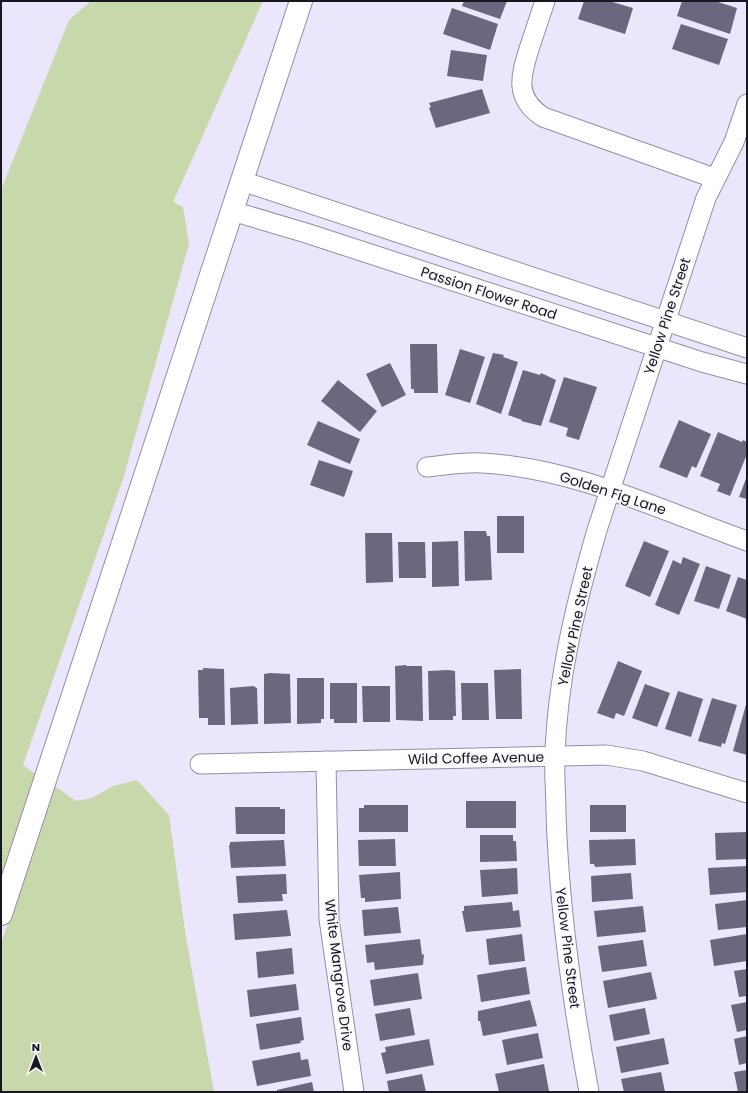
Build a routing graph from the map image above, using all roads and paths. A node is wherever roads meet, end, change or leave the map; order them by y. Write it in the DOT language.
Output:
graph roads {
  1 [pos="301,1"];
  2 [pos="545,1"];
  3 [pos="747,104"];
  4 [pos="714,178"];
  5 [pos="242,181"];
  6 [pos="232,211"];
  7 [pos="666,320"];
  8 [pos="657,347"];
  9 [pos="747,348"];
  10 [pos="747,374"];
  11 [pos="427,467"];
  12 [pos="610,490"];
  13 [pos="747,541"];
  14 [pos="555,756"];
  15 [pos="326,761"];
  16 [pos="200,764"];
  17 [pos="747,793"];
  18 [pos="1,914"];
  19 [pos="354,1092"];
  20 [pos="589,1092"];
  1 -- 5 [label="main road"];
  2 -- 4 [label="street"];
  3 -- 4 [label="street, Yellow Pine Street"];
  4 -- 7 [label="street, Yellow Pine Street"];
  5 -- 6 [label="main road"];
  5 -- 7 [label="street, Passion Flower Road"];
  6 -- 8 [label="street, Passion Flower Road"];
  6 -- 18 [label="main road"];
  7 -- 8 [label="street, Yellow Pine Street"];
  7 -- 9 [label="street, Passion Flower Road"];
  8 -- 10 [label="street, Passion Flower Road"];
  8 -- 12 [label="street, Yellow Pine Street"];
  11 -- 12 [label="street, Golden Fig Lane"];
  12 -- 13 [label="street, Golden Fig Lane"];
  12 -- 14 [label="street, Yellow Pine Street"];
  14 -- 15 [label="street, Wild Coffee Avenue"];
  14 -- 17 [label="street, Wild Coffee Avenue"];
  14 -- 20 [label="street, Yellow Pine Street"];
  15 -- 16 [label="street, Wild Coffee Avenue"];
  15 -- 19 [label="street, White Mangrove Drive"];
}
